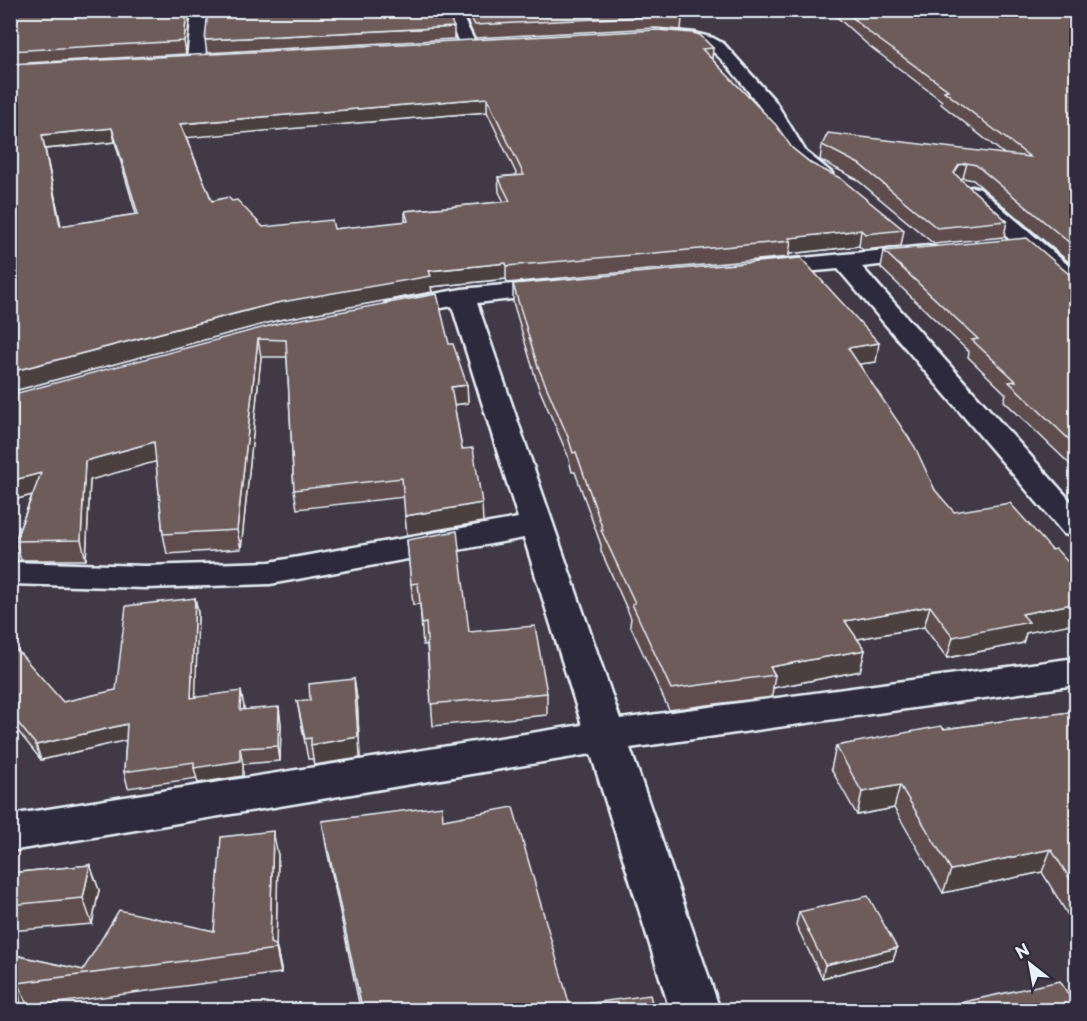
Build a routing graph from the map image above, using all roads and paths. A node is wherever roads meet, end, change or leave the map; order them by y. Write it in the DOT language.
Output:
graph roads {
  1 [pos="200,10"];
  2 [pos="452,10"];
  3 [pos="645,36"];
  4 [pos="446,47"];
  5 [pos="196,60"];
  6 [pos="837,181"];
  7 [pos="964,187"];
  8 [pos="1031,244"];
  9 [pos="997,247"];
  10 [pos="929,248"];
  11 [pos="844,261"];
  12 [pos="740,271"];
  13 [pos="1077,285"];
  14 [pos="578,286"];
  15 [pos="462,297"];
  16 [pos="368,314"];
  17 [pos="536,525"];
  18 [pos="1077,527"];
  19 [pos="10,573"];
  20 [pos="1077,672"];
  21 [pos="608,736"];
  22 [pos="10,833"];
  23 [pos="695,1011"];
  1 -- 5 [label="street"];
  2 -- 4 [label="street"];
  3 -- 6 [label="street"];
  7 -- 8 [label="street"];
  8 -- 9 [label="street"];
  8 -- 13 [label="street"];
  10 -- 11 [label="street"];
  11 -- 12 [label="street"];
  11 -- 18 [label="street"];
  14 -- 15 [label="street"];
  15 -- 16 [label="street"];
  15 -- 17 [label="street"];
  17 -- 19 [label="street"];
  17 -- 21 [label="street"];
  20 -- 21 [label="street"];
  21 -- 22 [label="street"];
  21 -- 23 [label="street"];
}
